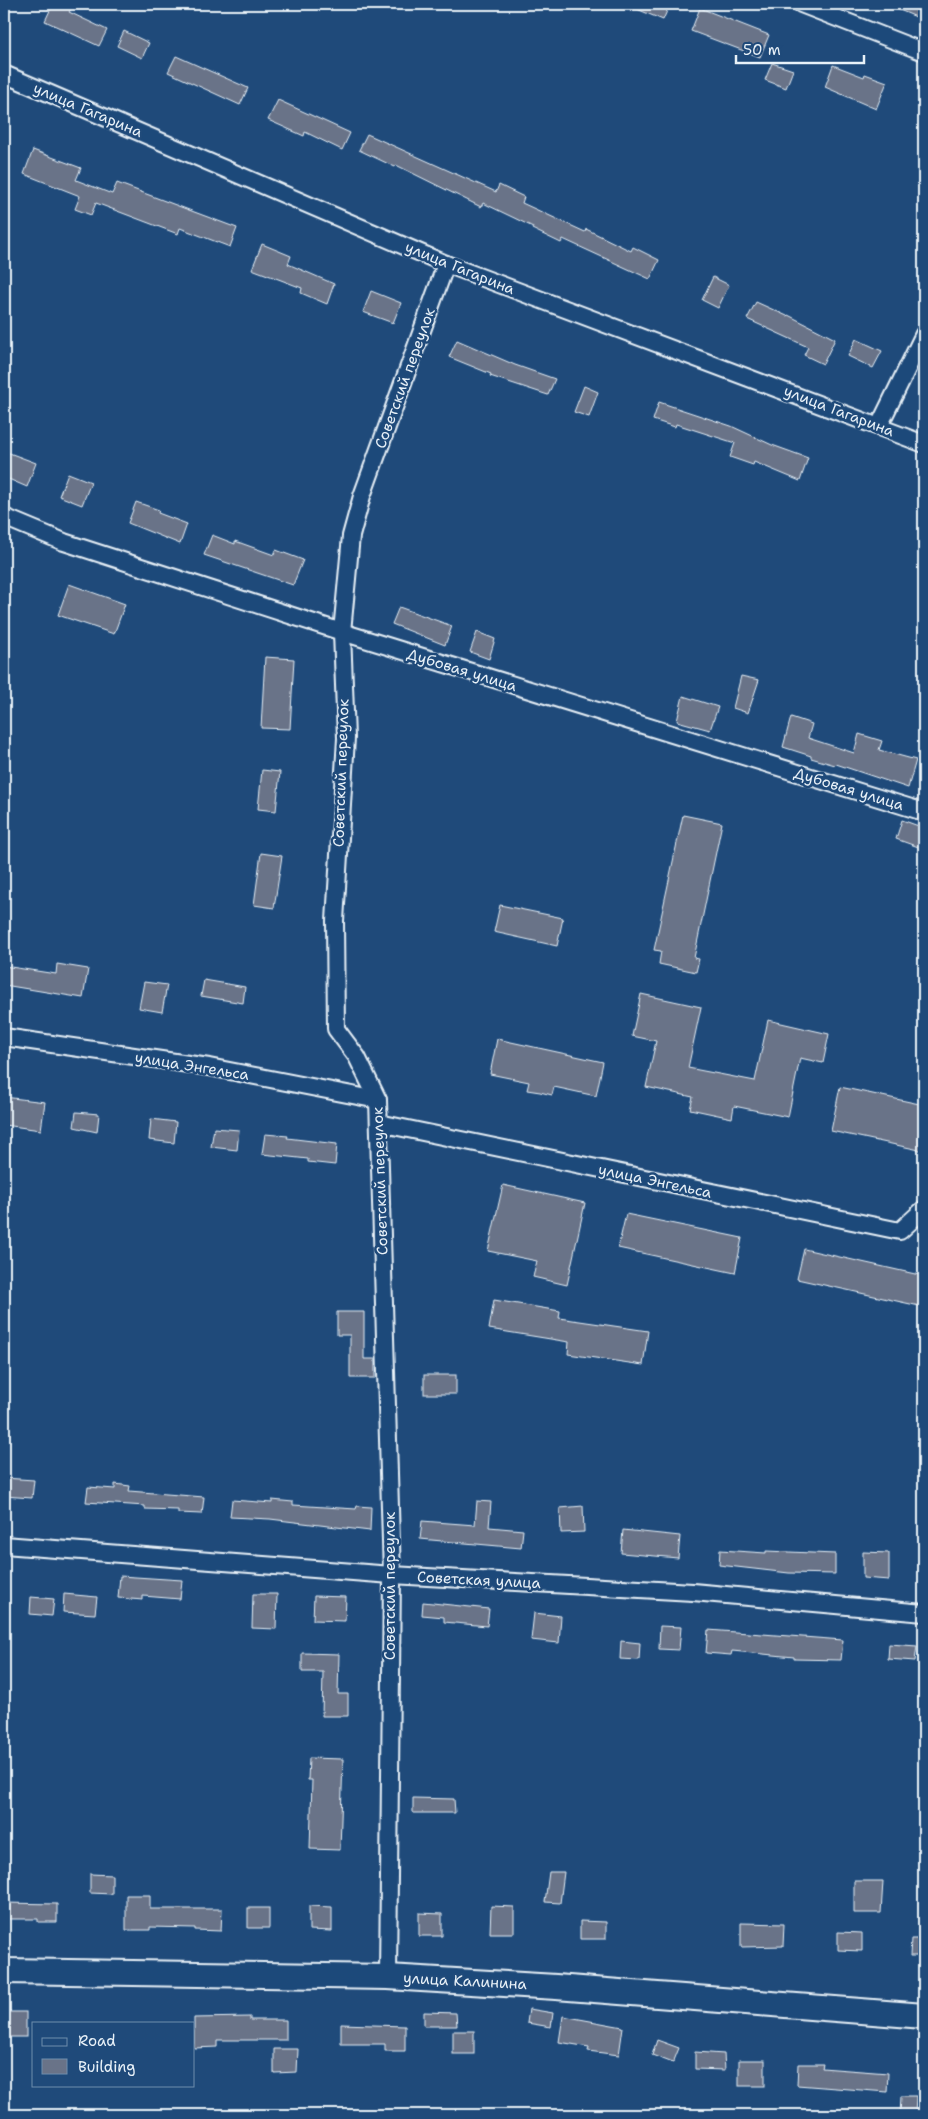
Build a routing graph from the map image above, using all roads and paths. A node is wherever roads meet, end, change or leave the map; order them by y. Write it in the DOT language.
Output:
graph roads {
  1 [pos="800,4"];
  2 [pos="924,52"];
  3 [pos="4,74"];
  4 [pos="446,264"];
  5 [pos="924,334"];
  6 [pos="879,426"];
  7 [pos="924,444"];
  8 [pos="4,517"];
  9 [pos="342,632"];
  10 [pos="924,812"];
  11 [pos="4,1037"];
  12 [pos="378,1100"];
  13 [pos="379,1123"];
  14 [pos="924,1209"];
  15 [pos="4,1545"];
  16 [pos="392,1575"];
  17 [pos="924,1613"];
  18 [pos="4,1971"];
  19 [pos="388,1977"];
  20 [pos="924,2016"];
  1 -- 2 [label="street"];
  3 -- 4 [label="street, улица Гагарина"];
  4 -- 6 [label="street, улица Гагарина"];
  4 -- 9 [label="street, Советский переулок"];
  5 -- 6 [label="street"];
  6 -- 7 [label="street, улица Гагарина"];
  8 -- 9 [label="street, Дубовая улица"];
  9 -- 10 [label="street, Дубовая улица"];
  9 -- 12 [label="street, Советский переулок"];
  11 -- 12 [label="street, улица Энгельса"];
  12 -- 13 [label="street, Советский переулок"];
  13 -- 14 [label="street, улица Энгельса"];
  13 -- 16 [label="street, Советский переулок"];
  15 -- 16 [label="street, Советская улица"];
  16 -- 17 [label="street, Советская улица"];
  16 -- 19 [label="street, Советский переулок"];
  18 -- 19 [label="street, улица Калинина"];
  19 -- 20 [label="street, улица Калинина"];
}
